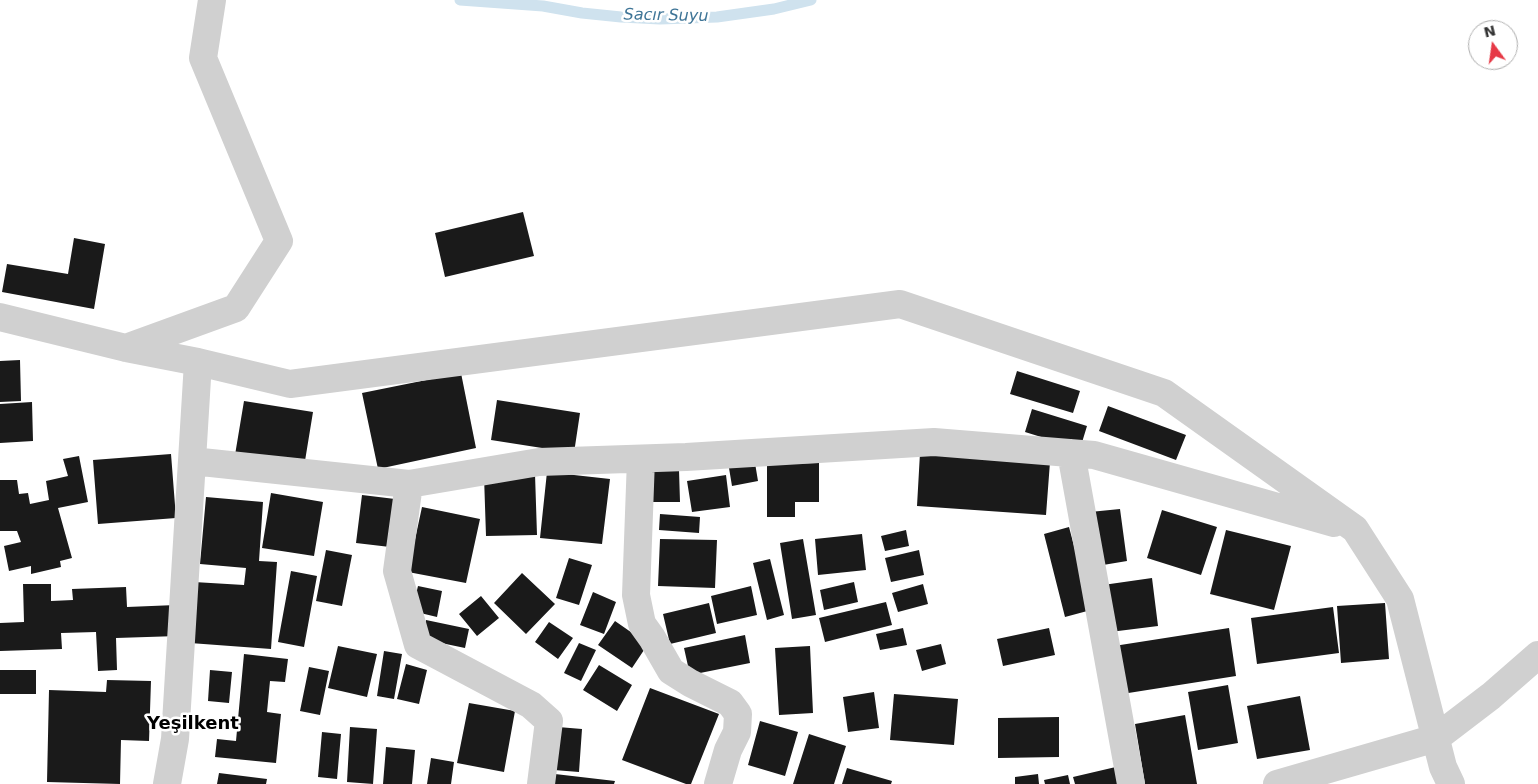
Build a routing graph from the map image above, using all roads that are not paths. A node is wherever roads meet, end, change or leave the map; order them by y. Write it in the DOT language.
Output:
graph roads {
  1 [pos="212,0"];
  2 [pos="0,317"];
  3 [pos="126,348"];
  4 [pos="198,362"];
  5 [pos="1071,453"];
  6 [pos="641,459"];
  7 [pos="192,461"];
  8 [pos="409,484"];
  9 [pos="1355,529"];
  10 [pos="1538,654"];
  11 [pos="1436,738"];
  12 [pos="167,784"];
  13 [pos="541,784"];
  14 [pos="718,784"];
  15 [pos="1131,784"];
  16 [pos="1277,784"];
  17 [pos="1451,784"];
  1 -- 3 [label="street"];
  2 -- 3 [label="street"];
  3 -- 4 [label="street"];
  4 -- 7 [label="street"];
  4 -- 9 [label="street"];
  5 -- 6 [label="street"];
  5 -- 9 [label="street"];
  5 -- 15 [label="street"];
  6 -- 8 [label="street"];
  6 -- 14 [label="street"];
  7 -- 8 [label="street"];
  7 -- 12 [label="street"];
  8 -- 13 [label="street"];
  9 -- 11 [label="street"];
  10 -- 11 [label="street"];
  11 -- 16 [label="street"];
  11 -- 17 [label="street"];
}
